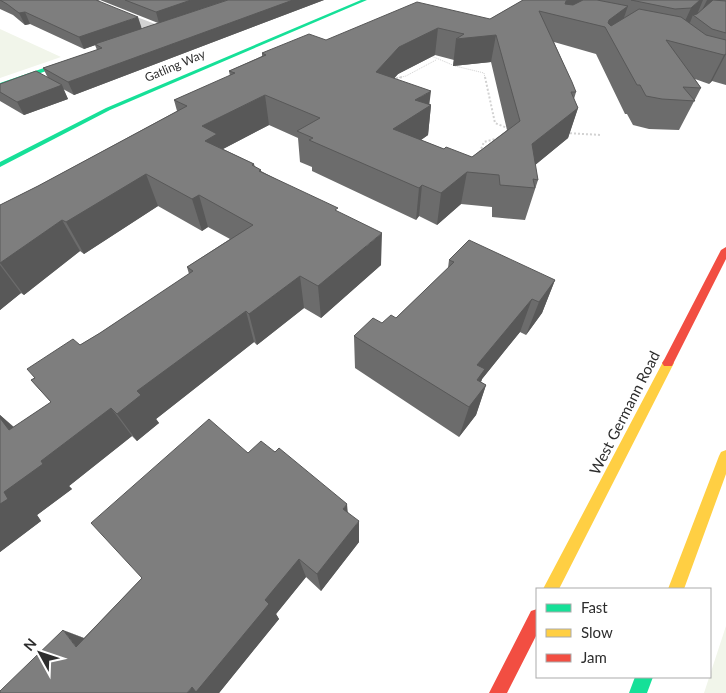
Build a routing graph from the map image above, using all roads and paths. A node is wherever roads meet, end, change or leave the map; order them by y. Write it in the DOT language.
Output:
graph roads {
  1 [pos="358,1"];
  2 [pos="99,5"];
  3 [pos="164,28"];
  4 [pos="140,36"];
  5 [pos="94,52"];
  6 [pos="426,54"];
  7 [pos="437,60"];
  8 [pos="390,80"];
  9 [pos="0,85"];
  10 [pos="514,130"];
  11 [pos="562,133"];
  12 [pos="601,135"];
  13 [pos="505,136"];
  14 [pos="478,158"];
  15 [pos="0,165"];
  16 [pos="725,254"];
  17 [pos="726,456"];
  18 [pos="552,588"];
  19 [pos="676,588"];
  20 [pos="536,619"];
  21 [pos="644,678"];
  22 [pos="498,693"];
  23 [pos="638,693"];
  1 -- 15 [label="street, Gatling Way"];
  2 -- 3 [label="street"];
  3 -- 4 [label="street"];
  5 -- 9 [label="street"];
  6 -- 7 [label="path"];
  7 -- 8 [label="path"];
  7 -- 10 [label="path"];
  11 -- 12 [label="path"];
  13 -- 14 [label="path"];
  16 -- 18 [label="street, West Germann Road"];
  17 -- 19 [label="street"];
  20 -- 22 [label="street"];
  21 -- 23 [label="street"];
}
